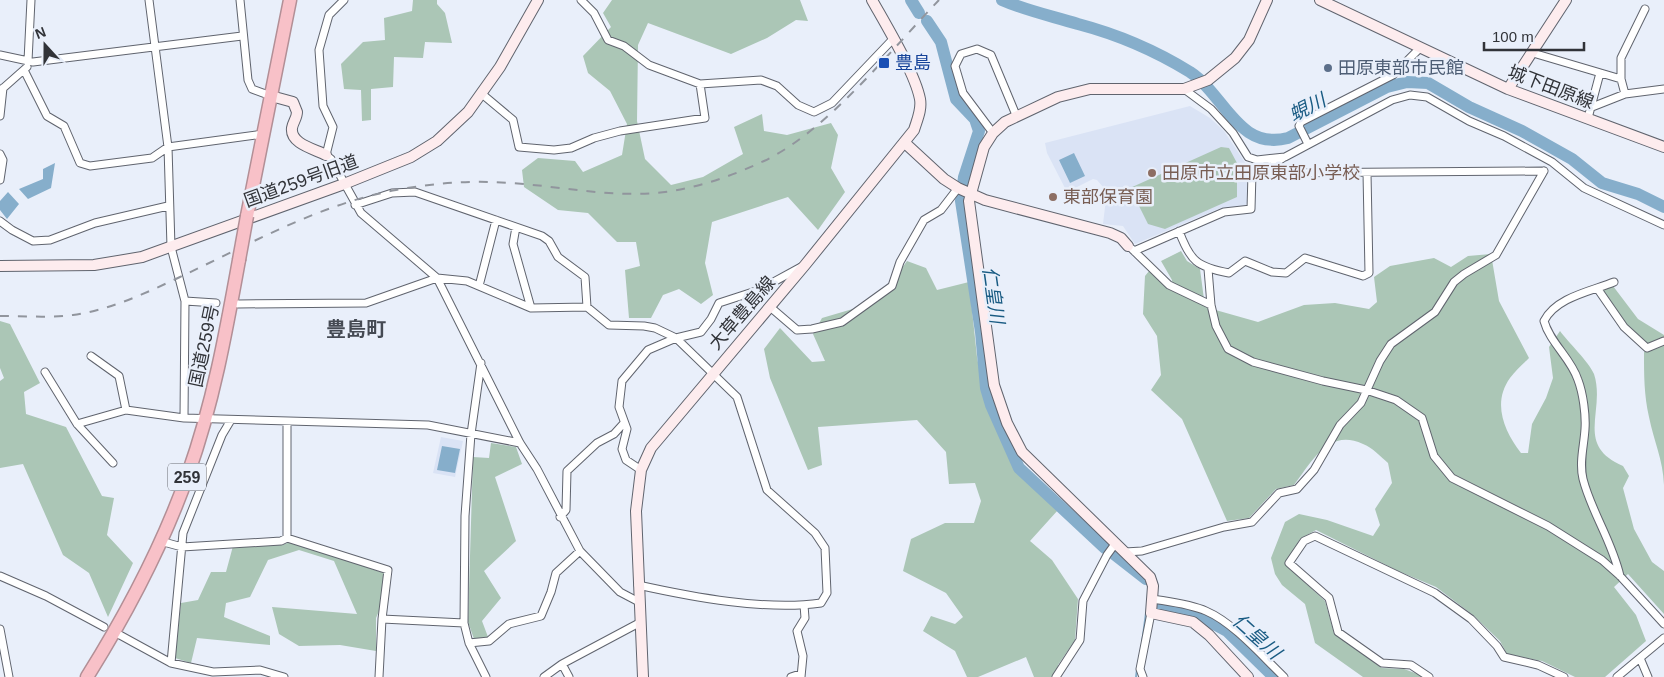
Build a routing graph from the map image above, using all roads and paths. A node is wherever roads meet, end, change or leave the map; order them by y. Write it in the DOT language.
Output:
graph roads {
  1 [pos="31,0"];
  2 [pos="150,0"];
  3 [pos="240,0"];
  4 [pos="290,0"];
  5 [pos="344,0"];
  6 [pos="538,0"];
  7 [pos="581,0"];
  8 [pos="872,0"];
  9 [pos="1267,0"];
  10 [pos="1320,0"];
  11 [pos="1566,0"];
  12 [pos="1644,9"];
  13 [pos="242,36"];
  14 [pos="893,39"];
  15 [pos="155,45"];
  16 [pos="1420,48"];
  17 [pos="1533,53"];
  18 [pos="0,55"];
  19 [pos="31,62"];
  20 [pos="24,70"];
  21 [pos="1600,73"];
  22 [pos="1621,79"];
  23 [pos="700,84"];
  24 [pos="1184,89"];
  25 [pos="1508,89"];
  26 [pos="1664,89"];
  27 [pos="2,90"];
  28 [pos="482,94"];
  29 [pos="1625,94"];
  30 [pos="271,96"];
  31 [pos="1592,107"];
  32 [pos="1016,115"];
  33 [pos="0,116"];
  34 [pos="1588,118"];
  35 [pos="993,133"];
  36 [pos="264,134"];
  37 [pos="905,143"];
  38 [pos="1308,144"];
  39 [pos="168,147"];
  40 [pos="1664,147"];
  41 [pos="0,154"];
  42 [pos="326,154"];
  43 [pos="1285,157"];
  44 [pos="1252,173"];
  45 [pos="1367,173"];
  46 [pos="0,180"];
  47 [pos="344,184"];
  48 [pos="958,188"];
  49 [pos="971,194"];
  50 [pos="355,205"];
  51 [pos="168,206"];
  52 [pos="496,220"];
  53 [pos="0,221"];
  54 [pos="1664,225"];
  55 [pos="516,227"];
  56 [pos="1179,231"];
  57 [pos="171,247"];
  58 [pos="1131,248"];
  59 [pos="805,265"];
  60 [pos="0,266"];
  61 [pos="1208,269"];
  62 [pos="437,278"];
  63 [pos="1614,282"];
  64 [pos="479,286"];
  65 [pos="1597,288"];
  66 [pos="185,301"];
  67 [pos="216,303"];
  68 [pos="238,304"];
  69 [pos="1211,305"];
  70 [pos="587,306"];
  71 [pos="768,306"];
  72 [pos="531,308"];
  73 [pos="676,338"];
  74 [pos="1664,340"];
  75 [pos="91,356"];
  76 [pos="481,363"];
  77 [pos="45,372"];
  78 [pos="713,372"];
  79 [pos="1366,390"];
  80 [pos="126,410"];
  81 [pos="184,418"];
  82 [pos="205,419"];
  83 [pos="231,420"];
  84 [pos="287,422"];
  85 [pos="624,422"];
  86 [pos="77,424"];
  87 [pos="471,434"];
  88 [pos="520,443"];
  89 [pos="113,463"];
  90 [pos="641,470"];
  91 [pos="560,517"];
  92 [pos="287,538"];
  93 [pos="160,541"];
  94 [pos="1115,544"];
  95 [pos="182,547"];
  96 [pos="580,551"];
  97 [pos="1125,552"];
  98 [pos="0,576"];
  99 [pos="1620,576"];
  100 [pos="638,585"];
  101 [pos="1153,599"];
  102 [pos="638,602"];
  103 [pos="804,605"];
  104 [pos="1151,614"];
  105 [pos="382,619"];
  106 [pos="464,623"];
  107 [pos="639,623"];
  108 [pos="1664,624"];
  109 [pos="104,627"];
  110 [pos="0,630"];
  111 [pos="118,634"];
  112 [pos="1664,638"];
  113 [pos="469,643"];
  114 [pos="1640,658"];
  115 [pos="171,663"];
  116 [pos="562,664"];
  117 [pos="1060,675"];
  118 [pos="801,676"];
  119 [pos="9,677"];
  120 [pos="87,677"];
  121 [pos="284,677"];
  122 [pos="379,677"];
  123 [pos="486,677"];
  124 [pos="544,677"];
  125 [pos="569,677"];
  126 [pos="642,677"];
  127 [pos="791,677"];
  128 [pos="1143,677"];
  129 [pos="1248,677"];
  130 [pos="1284,677"];
  131 [pos="1429,677"];
  132 [pos="1564,677"];
  133 [pos="1617,677"];
  134 [pos="1648,677"];
  1 -- 19 [label="street"];
  2 -- 15 [label="street"];
  3 -- 13 [label="street"];
  4 -- 30 [label="highway, 国道259号 / 259"];
  5 -- 42 [label="street"];
  6 -- 28 [label="street, 国道259号旧道"];
  7 -- 23 [label="street"];
  8 -- 14 [label="street, 大草豊島線"];
  9 -- 24 [label="street"];
  10 -- 16 [label="street, 城下田原線"];
  11 -- 17 [label="street"];
  12 -- 22 [label="street"];
  13 -- 15 [label="street"];
  13 -- 30 [label="street"];
  14 -- 23 [label="street"];
  14 -- 37 [label="street, 大草豊島線"];
  15 -- 19 [label="street"];
  15 -- 39 [label="street"];
  16 -- 25 [label="street, 城下田原線"];
  16 -- 38 [label="street"];
  17 -- 21 [label="street"];
  17 -- 25 [label="street"];
  18 -- 19 [label="street"];
  19 -- 20 [label="street"];
  20 -- 27 [label="street"];
  20 -- 39 [label="street"];
  21 -- 22 [label="street"];
  21 -- 31 [label="street"];
  22 -- 29 [label="street"];
  23 -- 28 [label="street"];
  24 -- 32 [label="street"];
  24 -- 43 [label="street"];
  25 -- 34 [label="street, 城下田原線"];
  26 -- 29 [label="street"];
  27 -- 33 [label="street"];
  28 -- 47 [label="street, 国道259号旧道"];
  29 -- 31 [label="street"];
  30 -- 36 [label="highway, 国道259号 / 259"];
  30 -- 42 [label="street"];
  31 -- 34 [label="street"];
  32 -- 35 [label="street"];
  32 -- 35 [label="street"];
  34 -- 40 [label="street, 城下田原線"];
  35 -- 49 [label="street"];
  36 -- 39 [label="street"];
  36 -- 82 [label="highway, 国道259号 / 259, bridge"];
  37 -- 48 [label="street"];
  37 -- 59 [label="street, 大草豊島線"];
  38 -- 43 [label="street"];
  38 -- 54 [label="street"];
  39 -- 51 [label="street"];
  41 -- 46 [label="street"];
  42 -- 47 [label="street"];
  43 -- 44 [label="street"];
  44 -- 45 [label="street"];
  44 -- 56 [label="street"];
  45 -- 61 [label="street"];
  45 -- 79 [label="street"];
  47 -- 50 [label="street"];
  47 -- 57 [label="street, 国道259号旧道"];
  48 -- 49 [label="street"];
  48 -- 71 [label="street"];
  49 -- 58 [label="street"];
  49 -- 94 [label="street"];
  50 -- 52 [label="street"];
  50 -- 62 [label="street"];
  51 -- 53 [label="street"];
  51 -- 57 [label="street"];
  52 -- 55 [label="street"];
  52 -- 64 [label="street"];
  55 -- 70 [label="street"];
  55 -- 72 [label="street"];
  56 -- 58 [label="street"];
  56 -- 61 [label="street"];
  57 -- 60 [label="street, 国道259号旧道"];
  57 -- 66 [label="street"];
  58 -- 69 [label="street"];
  59 -- 71 [label="street, 大草豊島線"];
  59 -- 73 [label="street"];
  61 -- 69 [label="street"];
  62 -- 64 [label="street"];
  62 -- 68 [label="street"];
  62 -- 76 [label="street"];
  63 -- 65 [label="street"];
  64 -- 72 [label="street"];
  65 -- 74 [label="street"];
  65 -- 99 [label="street"];
  66 -- 67 [label="street"];
  66 -- 81 [label="street"];
  69 -- 79 [label="street"];
  70 -- 72 [label="street"];
  70 -- 73 [label="street"];
  71 -- 78 [label="street, 大草豊島線"];
  73 -- 78 [label="street"];
  73 -- 85 [label="street"];
  75 -- 80 [label="street"];
  76 -- 87 [label="street"];
  76 -- 88 [label="street"];
  77 -- 86 [label="street"];
  78 -- 90 [label="street, 大草豊島線"];
  78 -- 103 [label="street"];
  79 -- 97 [label="street"];
  79 -- 99 [label="street"];
  80 -- 81 [label="street"];
  80 -- 86 [label="street"];
  81 -- 82 [label="street"];
  82 -- 83 [label="street"];
  82 -- 93 [label="highway, 国道259号 / 259"];
  83 -- 84 [label="street"];
  83 -- 95 [label="street"];
  84 -- 87 [label="street"];
  84 -- 92 [label="street"];
  85 -- 90 [label="street"];
  85 -- 91 [label="street"];
  86 -- 89 [label="street"];
  87 -- 88 [label="street"];
  87 -- 106 [label="street"];
  88 -- 91 [label="street"];
  90 -- 100 [label="street, 大草豊島線"];
  91 -- 96 [label="street"];
  92 -- 95 [label="street"];
  92 -- 105 [label="street"];
  93 -- 95 [label="street"];
  93 -- 120 [label="highway, 国道259号 / 259"];
  94 -- 97 [label="street"];
  94 -- 117 [label="street"];
  95 -- 115 [label="street"];
  96 -- 102 [label="street"];
  96 -- 113 [label="street"];
  97 -- 101 [label="street"];
  98 -- 109 [label="street"];
  99 -- 108 [label="street"];
  100 -- 102 [label="street, 大草豊島線"];
  100 -- 103 [label="street"];
  101 -- 104 [label="street"];
  101 -- 130 [label="street"];
  102 -- 107 [label="street, 大草豊島線"];
  103 -- 118 [label="street"];
  104 -- 128 [label="street"];
  104 -- 129 [label="street"];
  105 -- 106 [label="street"];
  105 -- 122 [label="street"];
  106 -- 113 [label="street"];
  107 -- 116 [label="street"];
  107 -- 126 [label="street, 大草豊島線"];
  110 -- 119 [label="street"];
  111 -- 115 [label="street"];
  112 -- 114 [label="street"];
  113 -- 123 [label="street"];
  114 -- 133 [label="street"];
  114 -- 134 [label="street"];
  115 -- 121 [label="street"];
  116 -- 124 [label="street"];
  116 -- 125 [label="street"];
  118 -- 127 [label="street"];
  131 -- 132 [label="street"];
}
